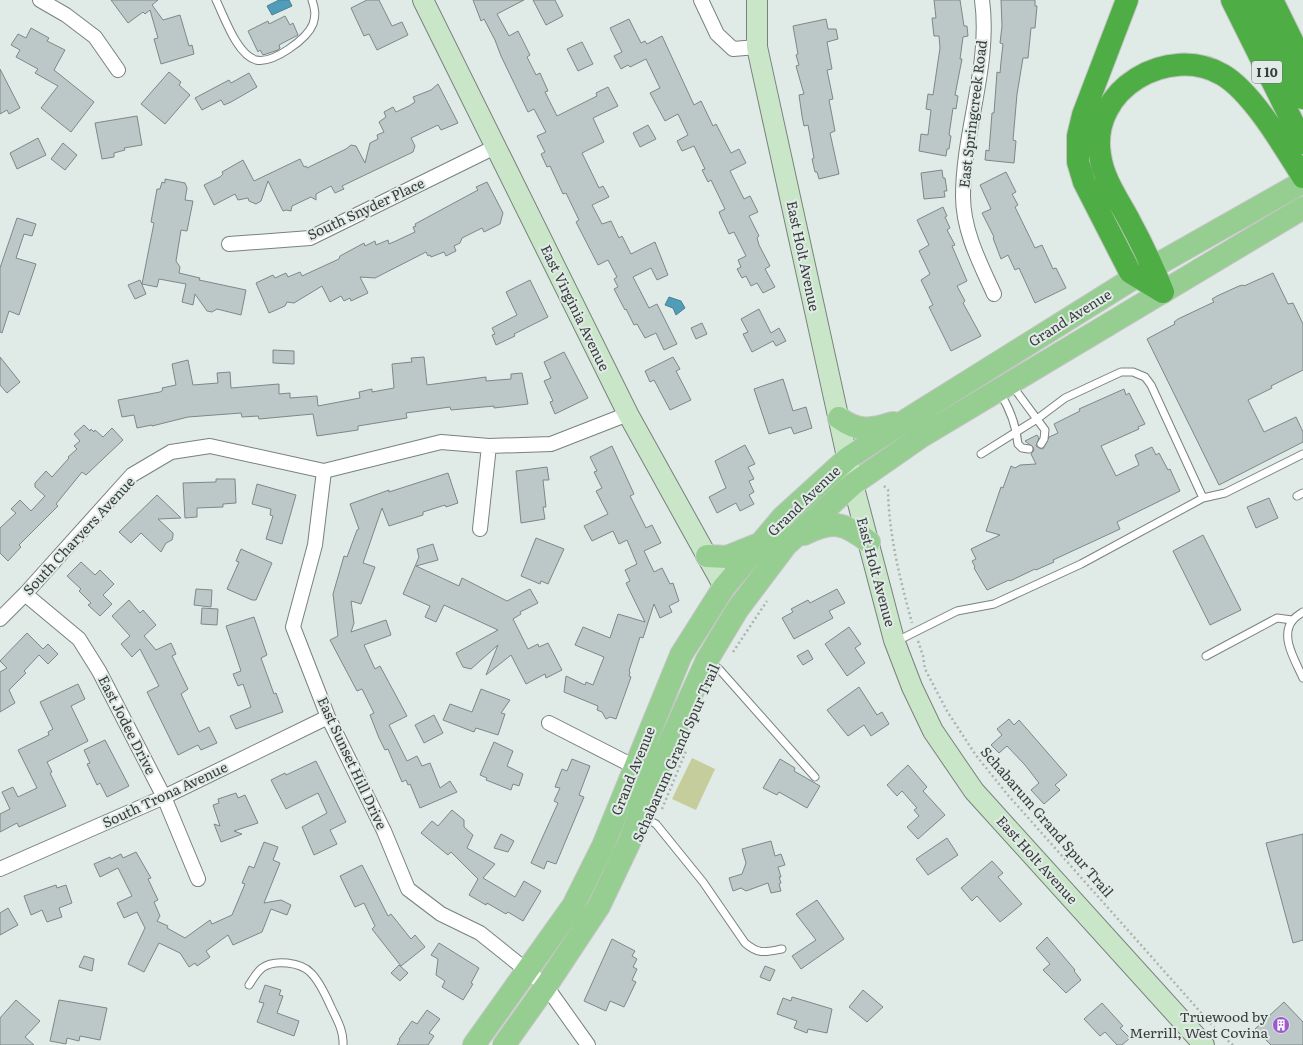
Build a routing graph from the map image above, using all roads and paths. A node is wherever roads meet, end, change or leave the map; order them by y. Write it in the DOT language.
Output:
graph roads {
  1 [pos="40,0"];
  2 [pos="216,0"];
  3 [pos="312,0"];
  4 [pos="423,0"];
  5 [pos="701,0"];
  6 [pos="757,0"];
  7 [pos="982,0"];
  8 [pos="1127,0"];
  9 [pos="1232,0"];
  10 [pos="1255,0"];
  11 [pos="1272,0"];
  12 [pos="1288,0"];
  13 [pos="1303,30"];
  14 [pos="757,47"];
  15 [pos="1303,63"];
  16 [pos="118,70"];
  17 [pos="1303,98"];
  18 [pos="1303,143"];
  19 [pos="495,147"];
  20 [pos="1302,176"];
  21 [pos="1303,208"];
  22 [pos="229,244"];
  23 [pos="1145,272"];
  24 [pos="1163,292"];
  25 [pos="994,294"];
  26 [pos="1005,387"];
  27 [pos="628,414"];
  28 [pos="839,418"];
  29 [pos="908,419"];
  30 [pos="1037,419"];
  31 [pos="1017,431"];
  32 [pos="1041,444"];
  33 [pos="489,446"];
  34 [pos="1029,449"];
  35 [pos="981,454"];
  36 [pos="1303,454"];
  37 [pos="848,458"];
  38 [pos="324,471"];
  39 [pos="853,484"];
  40 [pos="884,486"];
  41 [pos="1203,498"];
  42 [pos="480,529"];
  43 [pos="790,541"];
  44 [pos="868,542"];
  45 [pos="760,544"];
  46 [pos="707,556"];
  47 [pos="724,587"];
  48 [pos="25,594"];
  49 [pos="770,597"];
  50 [pos="737,610"];
  51 [pos="1303,612"];
  52 [pos="0,619"];
  53 [pos="1292,620"];
  54 [pos="915,632"];
  55 [pos="895,643"];
  56 [pos="1206,656"];
  57 [pos="714,665"];
  58 [pos="1303,678"];
  59 [pos="328,717"];
  60 [pos="549,723"];
  61 [pos="689,744"];
  62 [pos="634,767"];
  63 [pos="654,776"];
  64 [pos="815,777"];
  65 [pos="164,797"];
  66 [pos="648,820"];
  67 [pos="0,869"];
  68 [pos="198,879"];
  69 [pos="782,949"];
  70 [pos="528,971"];
  71 [pos="249,985"];
  72 [pos="546,986"];
  73 [pos="343,1045"];
  74 [pos="474,1045"];
  75 [pos="504,1045"];
  76 [pos="588,1045"];
  77 [pos="1204,1045"];
  78 [pos="1233,1045"];
  1 -- 16 [label="street"];
  2 -- 3 [label="lane"];
  4 -- 19 [label="street, East Virginia Avenue"];
  5 -- 14 [label="street"];
  6 -- 14 [label="street, East Holt Avenue"];
  7 -- 25 [label="street, East Springcreek Road"];
  8 -- 23 [label="highway"];
  9 -- 18 [label="highway, I 10"];
  10 -- 17 [label="highway"];
  11 -- 15 [label="highway"];
  12 -- 13 [label="highway"];
  14 -- 28 [label="street, East Holt Avenue"];
  19 -- 22 [label="street, South Snyder Place"];
  19 -- 27 [label="street, East Virginia Avenue"];
  20 -- 23 [label="main road, Grand Avenue"];
  20 -- 23 [label="highway"];
  21 -- 24 [label="main road, Grand Avenue"];
  23 -- 24 [label="highway"];
  23 -- 29 [label="main road, Grand Avenue"];
  24 -- 26 [label="main road, Grand Avenue"];
  26 -- 30 [label="lane"];
  26 -- 31 [label="lane"];
  26 -- 39 [label="main road, Grand Avenue"];
  27 -- 33 [label="street, South Charvers Avenue"];
  27 -- 46 [label="street, East Virginia Avenue"];
  28 -- 29 [label="main road"];
  28 -- 37 [label="street, East Holt Avenue"];
  29 -- 37 [label="main road, Grand Avenue"];
  30 -- 31 [label="lane"];
  30 -- 32 [label="lane"];
  30 -- 41 [label="lane"];
  31 -- 34 [label="lane"];
  31 -- 35 [label="lane"];
  33 -- 38 [label="street, South Charvers Avenue"];
  33 -- 42 [label="street"];
  36 -- 41 [label="lane"];
  37 -- 39 [label="street, East Holt Avenue"];
  37 -- 45 [label="main road, Grand Avenue"];
  38 -- 48 [label="street, South Charvers Avenue"];
  38 -- 59 [label="street, East Sunset Hill Drive"];
  39 -- 43 [label="main road, Grand Avenue"];
  39 -- 44 [label="street, East Holt Avenue"];
  40 -- 54 [label="path, Schabarum Grand Spur Trail"];
  41 -- 54 [label="lane"];
  43 -- 44 [label="main road"];
  43 -- 50 [label="main road, Grand Avenue"];
  44 -- 55 [label="street, East Holt Avenue"];
  45 -- 46 [label="main road"];
  45 -- 47 [label="main road, Grand Avenue"];
  46 -- 47 [label="street, East Virginia Avenue"];
  47 -- 50 [label="street, East Virginia Avenue"];
  47 -- 62 [label="main road, Grand Avenue"];
  48 -- 52 [label="street, South Charvers Avenue"];
  48 -- 65 [label="street, East Jodee Drive"];
  49 -- 57 [label="path, Schabarum Grand Spur Trail"];
  50 -- 57 [label="main road, Grand Avenue"];
  51 -- 53 [label="lane"];
  53 -- 56 [label="lane"];
  53 -- 58 [label="lane"];
  54 -- 55 [label="lane"];
  54 -- 78 [label="path, Schabarum Grand Spur Trail"];
  55 -- 77 [label="street, East Holt Avenue"];
  57 -- 63 [label="main road, Grand Avenue"];
  57 -- 64 [label="lane"];
  59 -- 65 [label="street, South Trona Avenue"];
  59 -- 70 [label="street, East Sunset Hill Drive"];
  60 -- 62 [label="street"];
  61 -- 66 [label="path, Schabarum Grand Spur Trail"];
  62 -- 63 [label="street"];
  62 -- 70 [label="main road, Grand Avenue"];
  63 -- 66 [label="main road, Grand Avenue"];
  65 -- 67 [label="street, South Trona Avenue"];
  65 -- 68 [label="street, East Jodee Drive"];
  66 -- 69 [label="lane"];
  66 -- 72 [label="main road, Grand Avenue"];
  70 -- 72 [label="street, East Sunset Hill Drive"];
  70 -- 74 [label="main road, Grand Avenue"];
  71 -- 73 [label="lane"];
  72 -- 75 [label="main road, Grand Avenue"];
  72 -- 76 [label="street, East Sunset Hill Drive"];
}
